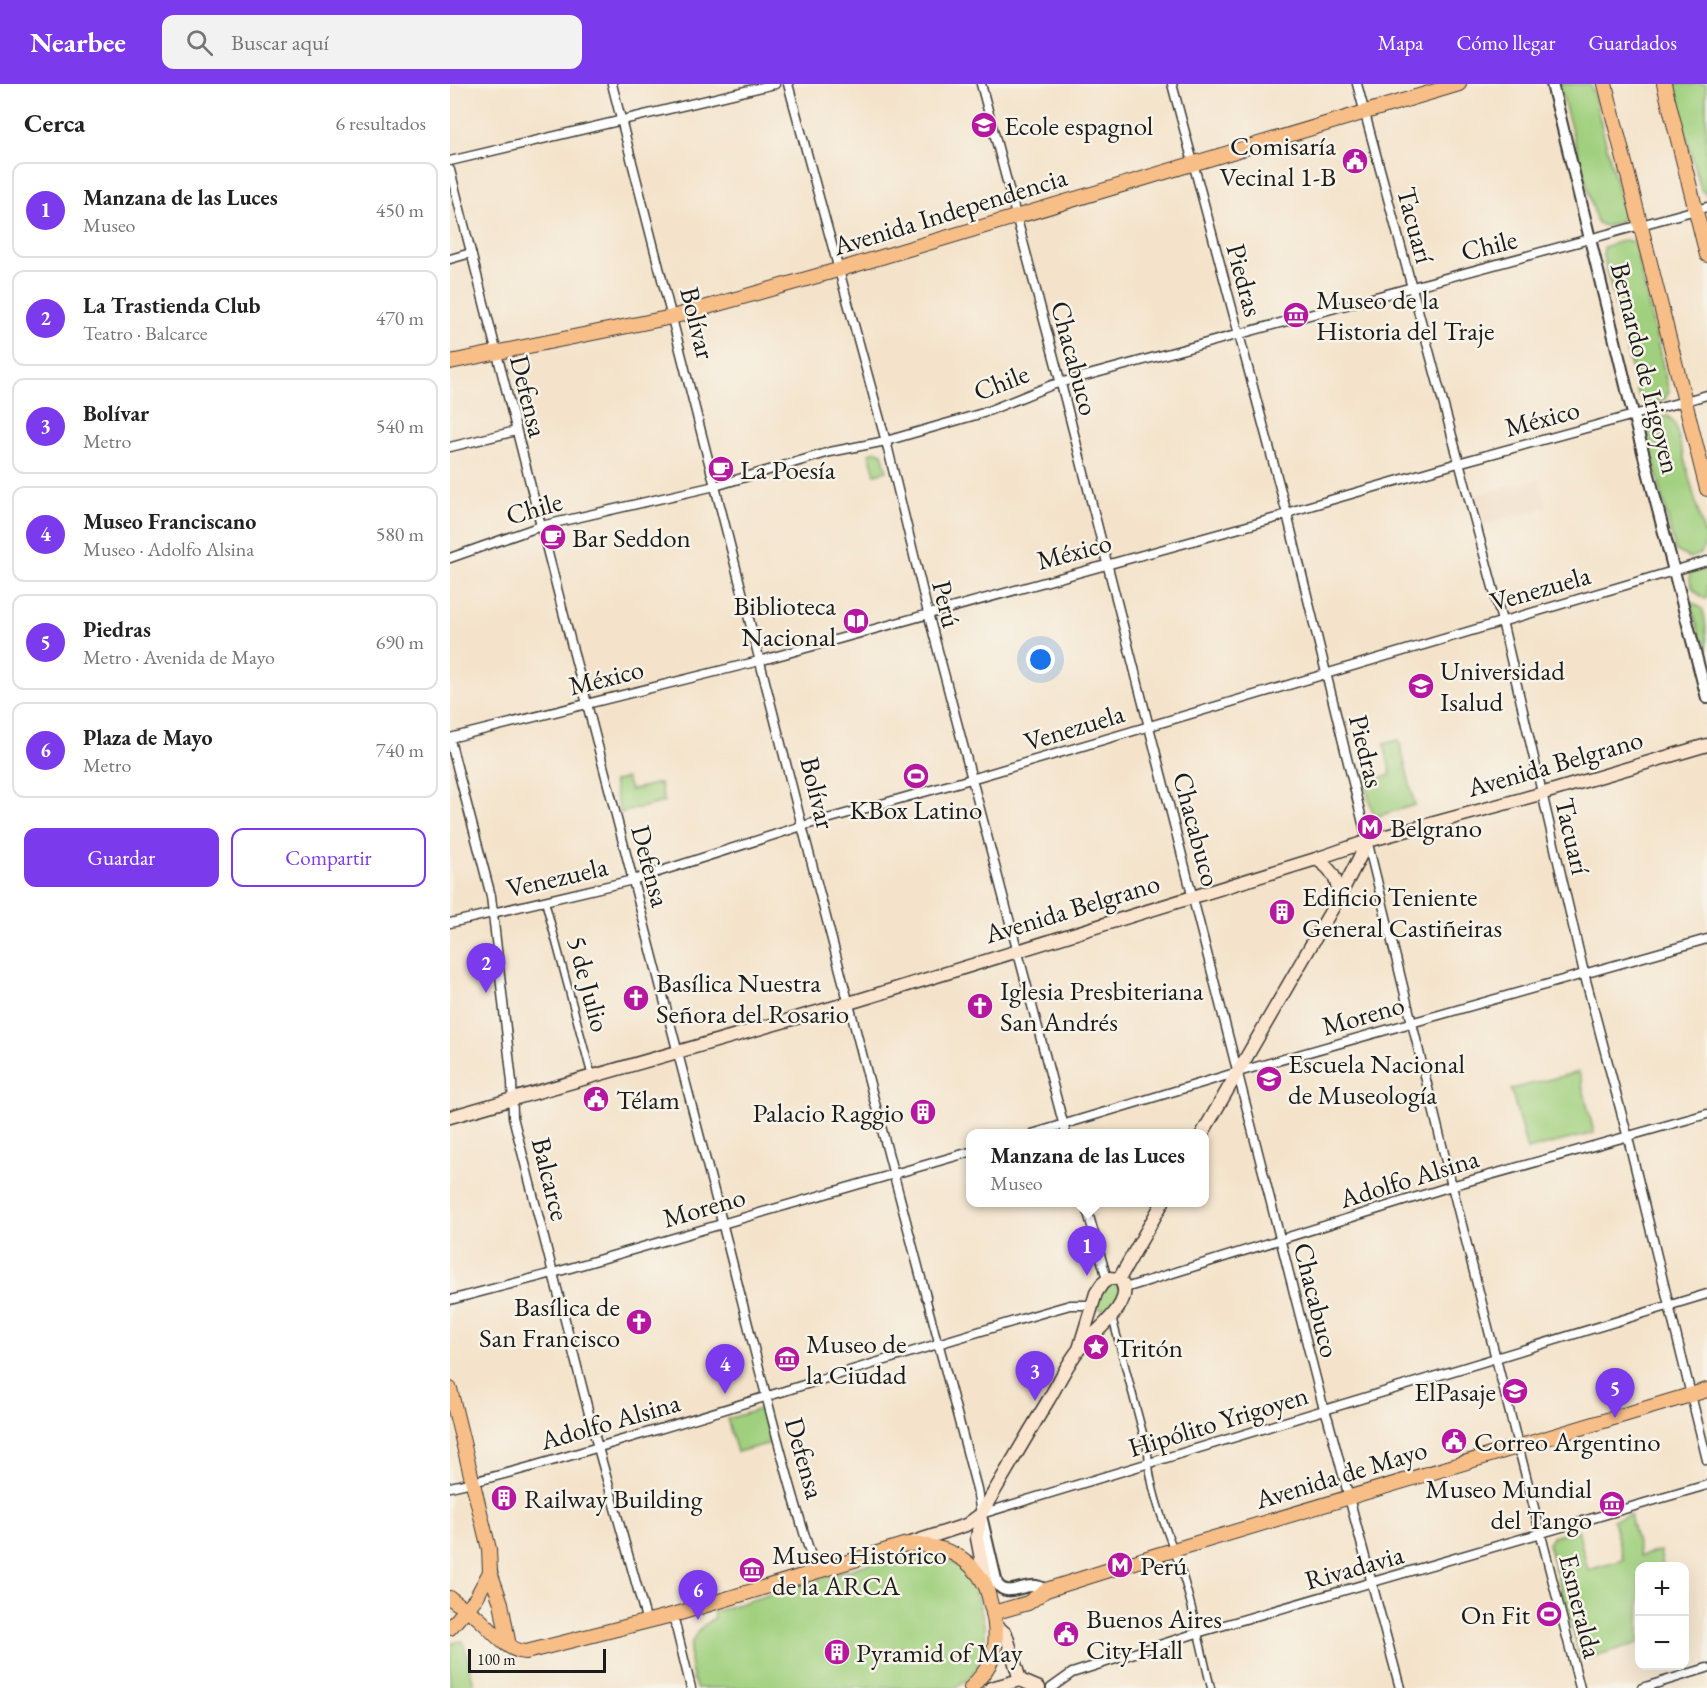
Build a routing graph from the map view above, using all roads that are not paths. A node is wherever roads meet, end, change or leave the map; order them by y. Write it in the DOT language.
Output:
graph roads {
  1 [pos="612,84"];
  2 [pos="775,84"];
  3 [pos="789,84"];
  4 [pos="981,84"];
  5 [pos="1172,84"];
  6 [pos="1357,84"];
  7 [pos="1459,84"];
  8 [pos="1552,84"];
  9 [pos="1605,84"];
  10 [pos="1664,84"];
  11 [pos="1364,112"];
  12 [pos="622,119"];
  13 [pos="450,161"];
  14 [pos="1193,163"];
  15 [pos="450,170"];
  16 [pos="1701,209"];
  17 [pos="1017,216"];
  18 [pos="1641,225"];
  19 [pos="1591,240"];
  20 [pos="471,253"];
  21 [pos="1707,255"];
  22 [pos="450,259"];
  23 [pos="838,270"];
  24 [pos="1411,286"];
  25 [pos="672,317"];
  26 [pos="1238,334"];
  27 [pos="496,351"];
  28 [pos="450,362"];
  29 [pos="1060,383"];
  30 [pos="1707,395"];
  31 [pos="1685,401"];
  32 [pos="1633,415"];
  33 [pos="516,430"];
  34 [pos="886,441"];
  35 [pos="450,447"];
  36 [pos="1458,463"];
  37 [pos="715,486"];
  38 [pos="1707,489"];
  39 [pos="1287,514"];
  40 [pos="541,526"];
  41 [pos="450,558"];
  42 [pos="1707,561"];
  43 [pos="1107,564"];
  44 [pos="1674,571"];
  45 [pos="928,613"];
  46 [pos="1502,621"];
  47 [pos="759,661"];
  48 [pos="1327,675"];
  49 [pos="1707,698"];
  50 [pos="585,704"];
  51 [pos="1149,726"];
  52 [pos="450,739"];
  53 [pos="1707,745"];
  54 [pos="971,779"];
  55 [pos="1542,793"];
  56 [pos="802,826"];
  57 [pos="1368,841"];
  58 [pos="1316,859"];
  59 [pos="633,880"];
  60 [pos="1193,896"];
  61 [pos="1339,897"];
  62 [pos="545,901"];
  63 [pos="493,913"];
  64 [pos="450,922"];
  65 [pos="1707,939"];
  66 [pos="1016,951"];
  67 [pos="1584,973"];
  68 [pos="848,1004"];
  69 [pos="1413,1023"];
  70 [pos="677,1053"];
  71 [pos="1238,1072"];
  72 [pos="592,1078"];
  73 [pos="513,1100"];
  74 [pos="1707,1114"];
  75 [pos="450,1117"];
  76 [pos="1063,1124"];
  77 [pos="1048,1129"];
  78 [pos="1064,1129"];
  79 [pos="1205,1129"];
  80 [pos="1628,1138"];
  81 [pos="966,1153"];
  82 [pos="893,1175"];
  83 [pos="1452,1186"];
  84 [pos="1086,1207"];
  85 [pos="1161,1207"];
  86 [pos="723,1223"];
  87 [pos="1280,1239"];
  88 [pos="553,1273"];
  89 [pos="1117,1282"];
  90 [pos="1707,1294"];
  91 [pos="926,1297"];
  92 [pos="450,1300"];
  93 [pos="1092,1305"];
  94 [pos="1668,1306"];
  95 [pos="1112,1316"];
  96 [pos="938,1342"];
  97 [pos="1079,1350"];
  98 [pos="1496,1358"];
  99 [pos="450,1389"];
  100 [pos="1707,1390"];
  101 [pos="1690,1395"];
  102 [pos="766,1397"];
  103 [pos="1325,1410"];
  104 [pos="1519,1446"];
  105 [pos="598,1447"];
  106 [pos="1707,1460"];
  107 [pos="1148,1464"];
  108 [pos="472,1482"];
  109 [pos="1707,1485"];
  110 [pos="450,1487"];
  111 [pos="1348,1498"];
  112 [pos="981,1514"];
  113 [pos="1541,1535"];
  114 [pos="907,1544"];
  115 [pos="1172,1550"];
  116 [pos="490,1572"];
  117 [pos="816,1572"];
  118 [pos="1372,1584"];
  119 [pos="986,1586"];
  120 [pos="1046,1590"];
  121 [pos="450,1598"];
  122 [pos="466,1610"];
  123 [pos="672,1615"];
  124 [pos="994,1619"];
  125 [pos="647,1622"];
  126 [pos="450,1628"];
  127 [pos="1197,1633"];
  128 [pos="509,1646"];
  129 [pos="1707,1668"];
  130 [pos="1022,1684"];
  131 [pos="692,1688"];
  132 [pos="970,1688"];
  133 [pos="991,1688"];
  134 [pos="1039,1688"];
  135 [pos="1051,1688"];
  136 [pos="1211,1688"];
  137 [pos="1400,1688"];
  138 [pos="1580,1688"];
  139 [pos="1642,1688"];
  1 -- 12 [label="street, Bolívar"];
  2 -- 12 [label="street"];
  3 -- 23 [label="street, Perú"];
  4 -- 17 [label="street, Chacabuco"];
  5 -- 14 [label="street, Piedras"];
  6 -- 11 [label="street, Tacuarí"];
  7 -- 11 [label="main road, Avenida Independencia"];
  8 -- 19 [label="street, Bernardo de Irigoyen"];
  9 -- 18 [label="main road"];
  10 -- 16 [label="main road"];
  11 -- 14 [label="main road, Avenida Independencia"];
  11 -- 24 [label="street, Tacuarí"];
  12 -- 13 [label="street"];
  12 -- 25 [label="street, Bolívar"];
  14 -- 17 [label="main road, Avenida Independencia"];
  14 -- 26 [label="street, Piedras"];
  15 -- 20 [label="street, Defensa"];
  16 -- 18 [label="street, Chile"];
  16 -- 21 [label="main road"];
  17 -- 23 [label="main road, Avenida Independencia"];
  17 -- 29 [label="street, Chacabuco"];
  18 -- 19 [label="street, Chile"];
  18 -- 31 [label="main road"];
  19 -- 24 [label="street, Chile"];
  19 -- 32 [label="street, Bernardo de Irigoyen"];
  20 -- 22 [label="street"];
  20 -- 27 [label="street, Defensa"];
  23 -- 25 [label="main road, Avenida Independencia"];
  23 -- 34 [label="street, Perú"];
  24 -- 26 [label="street, Chile"];
  24 -- 36 [label="street, Tacuarí"];
  25 -- 27 [label="main road, Avenida Independencia"];
  25 -- 37 [label="street, Bolívar"];
  26 -- 29 [label="street, Chile"];
  26 -- 39 [label="street, Piedras"];
  27 -- 28 [label="main road, Avenida Independencia"];
  27 -- 33 [label="street, Defensa"];
  29 -- 34 [label="street, Chile"];
  29 -- 43 [label="street, Chacabuco"];
  30 -- 31 [label="street, México"];
  31 -- 32 [label="street, México"];
  31 -- 38 [label="main road"];
  32 -- 36 [label="street, México"];
  32 -- 44 [label="street, Bernardo de Irigoyen"];
  33 -- 35 [label="street"];
  33 -- 40 [label="street, Defensa"];
  34 -- 37 [label="street, Chile"];
  34 -- 45 [label="street, Perú"];
  36 -- 39 [label="street, México"];
  36 -- 46 [label="street, Tacuarí"];
  37 -- 40 [label="street, Chile"];
  37 -- 47 [label="street, Bolívar"];
  39 -- 43 [label="street, México"];
  39 -- 48 [label="street, Piedras"];
  40 -- 41 [label="street, Chile"];
  40 -- 50 [label="street, Defensa"];
  42 -- 44 [label="street, Venezuela"];
  43 -- 45 [label="street, México"];
  43 -- 51 [label="street, Chacabuco"];
  44 -- 46 [label="street, Venezuela"];
  44 -- 49 [label="street, Bernardo de Irigoyen"];
  45 -- 47 [label="street, México"];
  45 -- 54 [label="street, Perú"];
  46 -- 48 [label="street, Venezuela"];
  46 -- 55 [label="street, Tacuarí"];
  47 -- 50 [label="street, México"];
  47 -- 56 [label="street, Bolívar"];
  48 -- 51 [label="street, Venezuela"];
  48 -- 57 [label="street, Piedras"];
  50 -- 52 [label="street, México"];
  50 -- 59 [label="street, Defensa"];
  51 -- 54 [label="street, Venezuela"];
  51 -- 60 [label="street, Chacabuco"];
  52 -- 63 [label="street, Balcarce"];
  53 -- 55 [label="main road, Avenida Belgrano"];
  54 -- 56 [label="street, Venezuela"];
  54 -- 66 [label="street, Perú"];
  55 -- 57 [label="main road, Avenida Belgrano"];
  55 -- 67 [label="street, Tacuarí"];
  56 -- 59 [label="street, Venezuela"];
  56 -- 68 [label="street, Bolívar"];
  57 -- 58 [label="main road, Avenida Belgrano"];
  57 -- 61 [label="main road"];
  57 -- 69 [label="street, Piedras"];
  58 -- 60 [label="main road, Avenida Belgrano"];
  58 -- 61 [label="main road"];
  59 -- 62 [label="street, Venezuela"];
  59 -- 70 [label="street, Defensa"];
  60 -- 66 [label="main road, Avenida Belgrano"];
  60 -- 71 [label="street, Chacabuco"];
  61 -- 71 [label="main road"];
  62 -- 63 [label="street, Venezuela"];
  62 -- 72 [label="street, 5 de Julio"];
  63 -- 64 [label="street, Venezuela"];
  63 -- 73 [label="street, Balcarce"];
  65 -- 67 [label="street, Moreno"];
  66 -- 68 [label="main road, Avenida Belgrano"];
  66 -- 76 [label="street, Perú"];
  67 -- 69 [label="street, Moreno"];
  67 -- 80 [label="street, Tacuarí"];
  68 -- 70 [label="main road, Avenida Belgrano"];
  68 -- 82 [label="street, Bolívar"];
  69 -- 71 [label="street, Moreno"];
  69 -- 83 [label="street, Piedras"];
  70 -- 72 [label="main road, Avenida Belgrano"];
  70 -- 86 [label="street, Defensa"];
  71 -- 76 [label="street, Moreno"];
  71 -- 79 [label="main road"];
  71 -- 87 [label="street, Chacabuco"];
  72 -- 73 [label="main road, Avenida Belgrano"];
  73 -- 75 [label="main road, Avenida Belgrano"];
  73 -- 88 [label="street, Balcarce"];
  74 -- 80 [label="street, Adolfo Alsina"];
  76 -- 77 [label="street, Moreno"];
  76 -- 78 [label="street, Perú"];
  80 -- 83 [label="street, Adolfo Alsina"];
  80 -- 94 [label="street, Tacuarí"];
  81 -- 82 [label="street, Moreno"];
  82 -- 86 [label="street, Moreno"];
  82 -- 91 [label="street, Bolívar"];
  83 -- 87 [label="street, Adolfo Alsina"];
  83 -- 98 [label="street, Piedras"];
  84 -- 89 [label="street"];
  85 -- 89 [label="main road"];
  86 -- 88 [label="street, Moreno"];
  86 -- 102 [label="street, Defensa"];
  87 -- 89 [label="street, Adolfo Alsina"];
  87 -- 103 [label="street, Chacabuco"];
  88 -- 92 [label="street, Moreno"];
  88 -- 105 [label="street, Balcarce"];
  89 -- 93 [label="main road"];
  89 -- 95 [label="main road"];
  90 -- 94 [label="street, Hipólito Yrigoyen"];
  91 -- 96 [label="street, Bolívar"];
  93 -- 95 [label="main road"];
  93 -- 96 [label="street, Adolfo Alsina"];
  93 -- 97 [label="main road"];
  94 -- 98 [label="street, Hipólito Yrigoyen"];
  94 -- 101 [label="street, Tacuarí"];
  95 -- 97 [label="main road"];
  95 -- 107 [label="street"];
  96 -- 102 [label="street, Adolfo Alsina"];
  96 -- 112 [label="street, Bolívar"];
  97 -- 112 [label="main road"];
  98 -- 103 [label="street, Hipólito Yrigoyen"];
  98 -- 104 [label="street, Piedras"];
  99 -- 108 [label="main road"];
  100 -- 101 [label="main road, Avenida de Mayo"];
  101 -- 104 [label="main road, Avenida de Mayo"];
  101 -- 106 [label="street, Tacuarí"];
  102 -- 105 [label="street, Adolfo Alsina"];
  102 -- 117 [label="street, Defensa"];
  103 -- 107 [label="street, Hipólito Yrigoyen"];
  103 -- 111 [label="street, Chacabuco"];
  104 -- 111 [label="main road, Avenida de Mayo"];
  104 -- 113 [label="street, Piedras"];
  105 -- 108 [label="street, Adolfo Alsina"];
  105 -- 125 [label="street, Balcarce"];
  107 -- 112 [label="street, Hipólito Yrigoyen"];
  107 -- 115 [label="street"];
  108 -- 110 [label="street, Adolfo Alsina"];
  108 -- 116 [label="main road"];
  109 -- 113 [label="street, Rivadavia"];
  111 -- 115 [label="main road, Avenida de Mayo"];
  111 -- 118 [label="street, Chacabuco"];
  112 -- 114 [label="main road"];
  112 -- 119 [label="main road, Bolívar"];
  112 -- 120 [label="street, Bolívar"];
  113 -- 118 [label="street, Rivadavia"];
  113 -- 138 [label="street, Esmeralda"];
  114 -- 117 [label="main road"];
  114 -- 119 [label="main road, Bolívar"];
  115 -- 120 [label="main road, Avenida de Mayo"];
  115 -- 127 [label="street"];
  116 -- 122 [label="main road"];
  116 -- 128 [label="main road"];
  117 -- 123 [label="main road"];
  118 -- 127 [label="street, Rivadavia"];
  118 -- 137 [label="street, Chacabuco"];
  119 -- 124 [label="main road, Bolívar"];
  120 -- 124 [label="main road, Avenida de Mayo"];
  121 -- 122 [label="main road"];
  122 -- 126 [label="main road"];
  122 -- 128 [label="main road"];
  123 -- 125 [label="main road"];
  123 -- 131 [label="street"];
  124 -- 130 [label="main road, Bolívar"];
  124 -- 132 [label="main road, Bolívar"];
  125 -- 128 [label="main road"];
  127 -- 135 [label="street, Rivadavia"];
  127 -- 136 [label="street"];
  129 -- 139 [label="street"];
  130 -- 133 [label="main road"];
  130 -- 134 [label="main road"];
}
